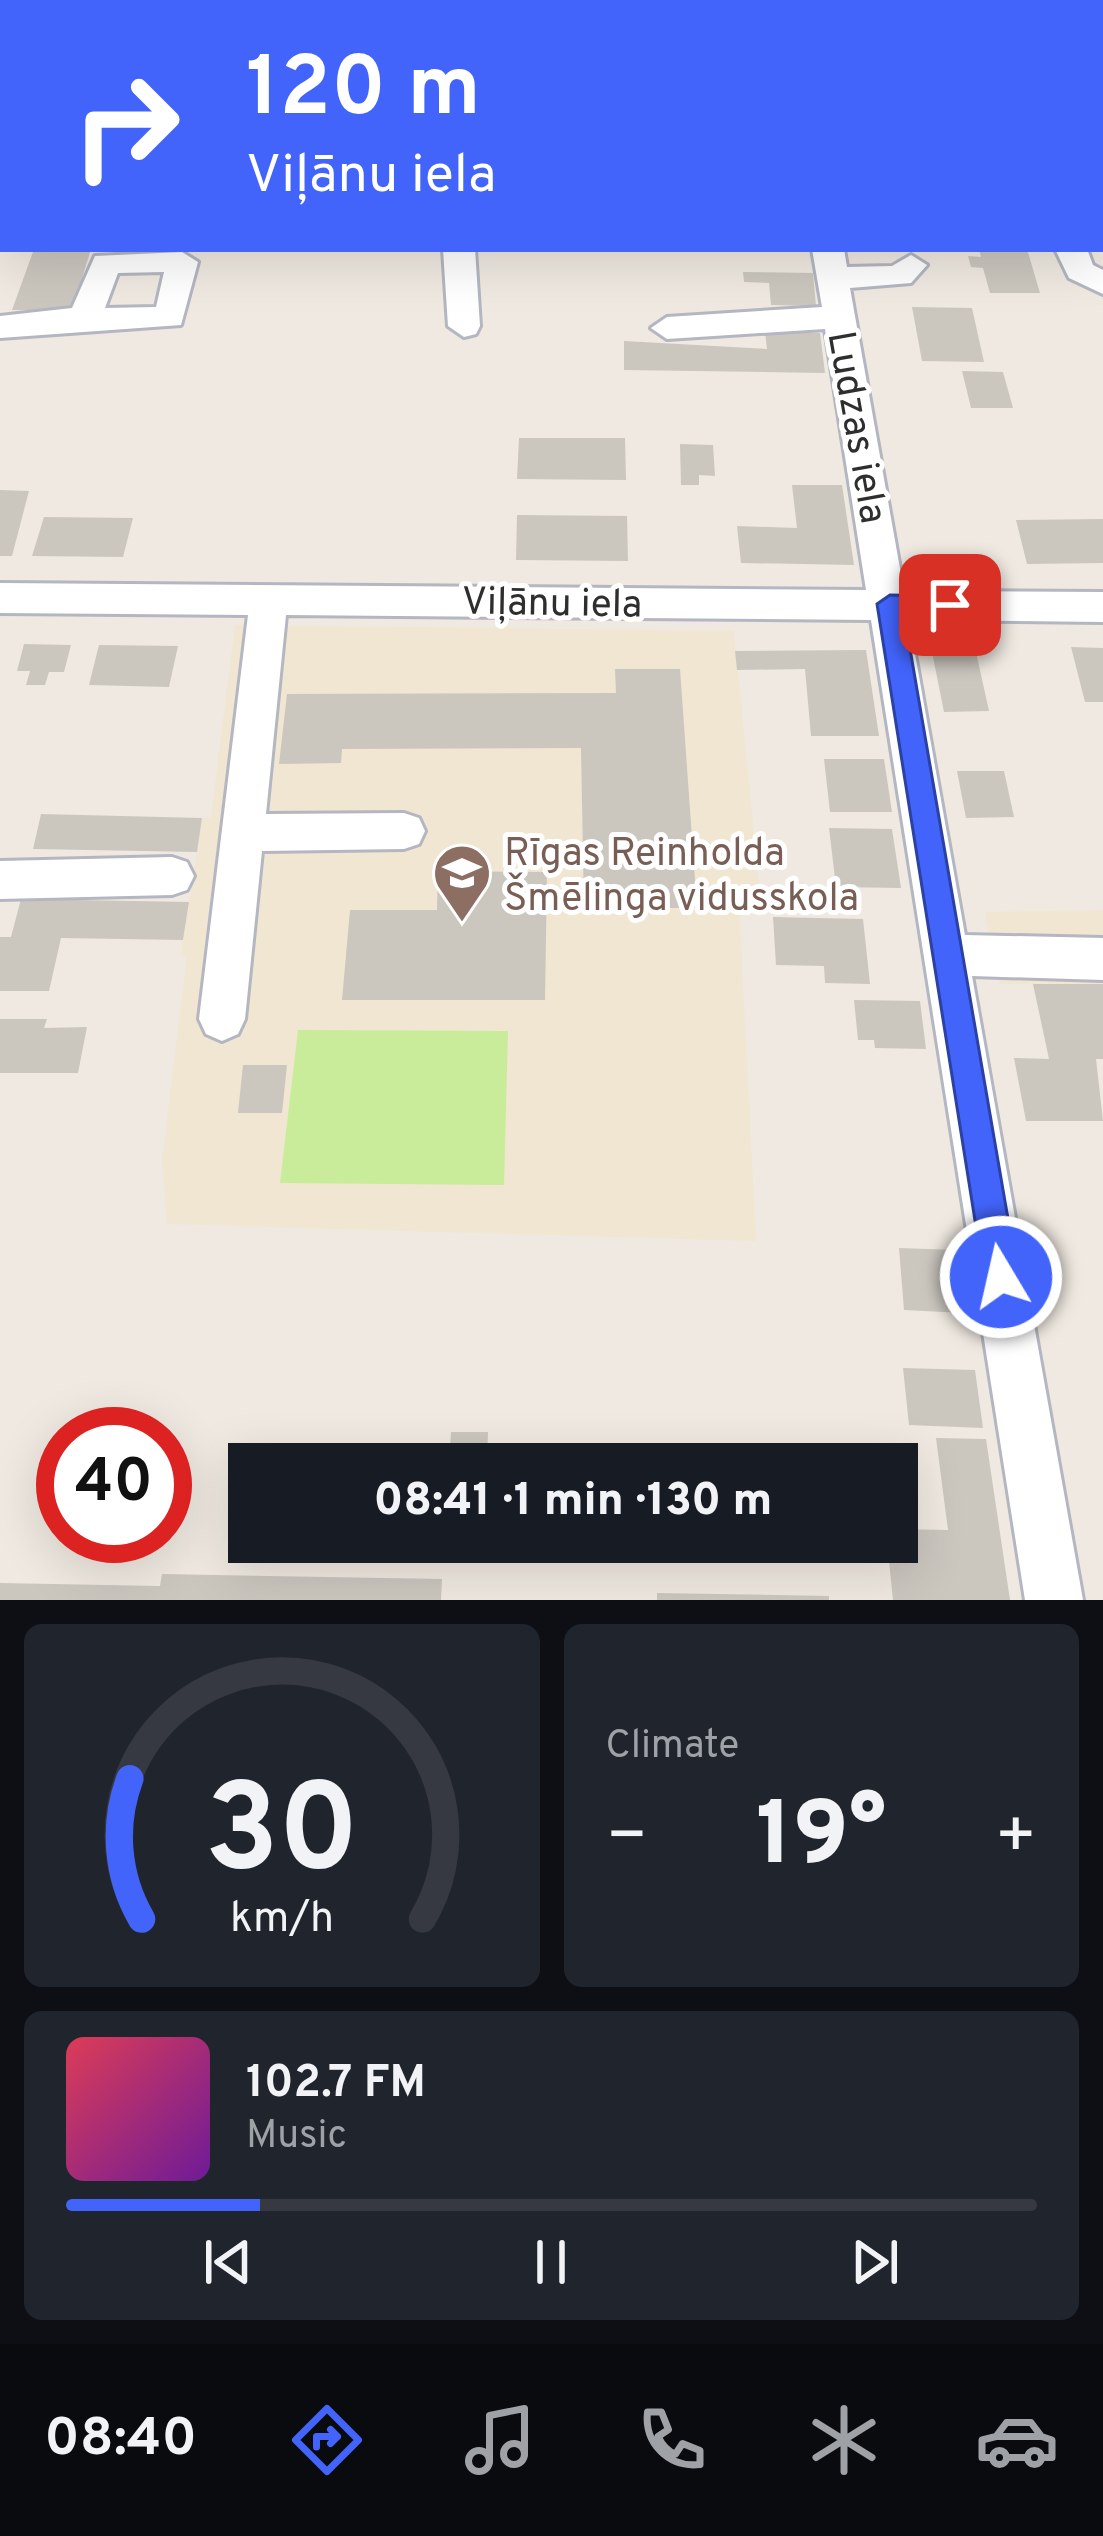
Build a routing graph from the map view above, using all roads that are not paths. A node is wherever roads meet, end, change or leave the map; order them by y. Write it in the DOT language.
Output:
graph roads {
  1 [pos="459,252"];
  2 [pos="1072,252"];
  3 [pos="911,265"];
  4 [pos="834,282"];
  5 [pos="1103,284"];
  6 [pos="84,319"];
  7 [pos="464,326"];
  8 [pos="0,327"];
  9 [pos="667,328"];
  10 [pos="0,598"];
  11 [pos="269,598"];
  12 [pos="890,604"];
  13 [pos="1103,607"];
  14 [pos="404,831"];
  15 [pos="242,832"];
  16 [pos="172,876"];
  17 [pos="0,880"];
  18 [pos="948,955"];
  19 [pos="1103,959"];
  20 [pos="222,1018"];
  21 [pos="1054,1600"];
  1 -- 7 [label="street"];
  2 -- 5 [label="street"];
  3 -- 4 [label="street"];
  4 -- 9 [label="street"];
  4 -- 12 [label="street, Ludzas iela"];
  6 -- 8 [label="street"];
  10 -- 11 [label="street, Viļānu iela"];
  11 -- 12 [label="street, Viļānu iela"];
  11 -- 15 [label="street"];
  12 -- 13 [label="street, Viļānu iela"];
  12 -- 18 [label="street, Ludzas iela"];
  14 -- 15 [label="street"];
  15 -- 20 [label="street"];
  16 -- 17 [label="street"];
  18 -- 19 [label="street"];
  18 -- 21 [label="street, Ludzas iela"];
}
